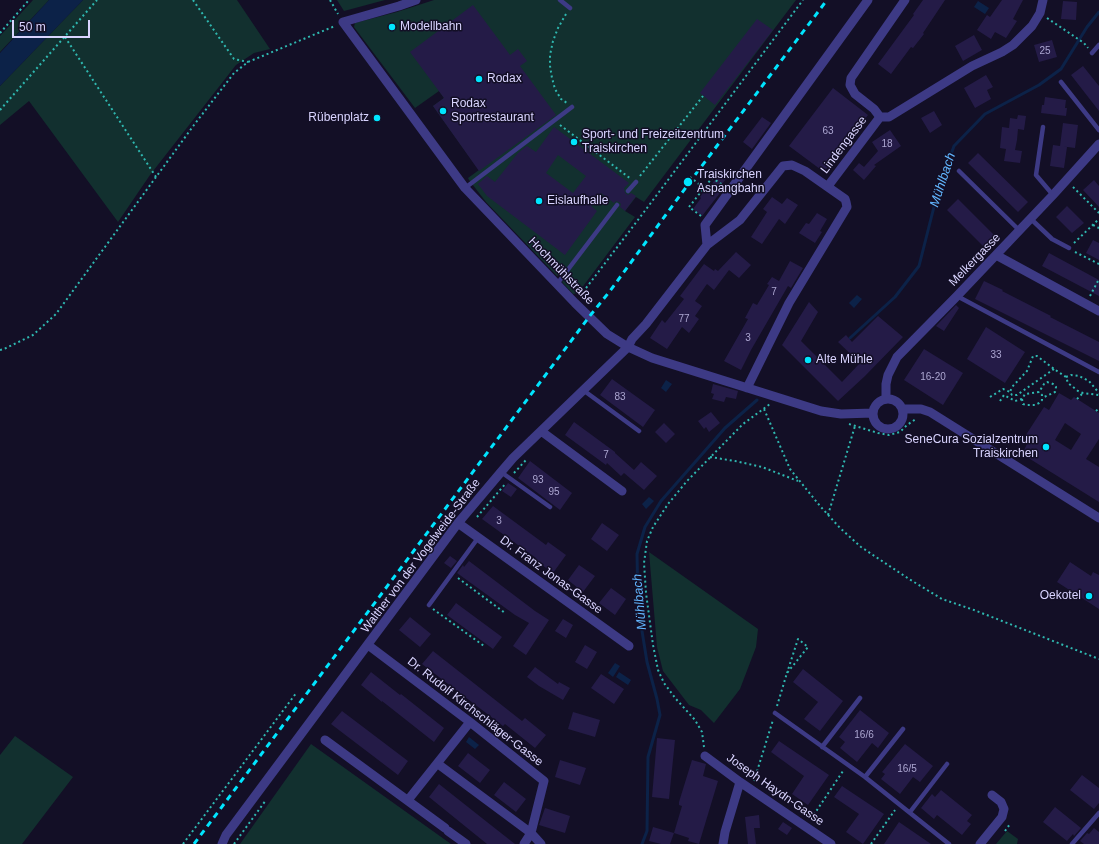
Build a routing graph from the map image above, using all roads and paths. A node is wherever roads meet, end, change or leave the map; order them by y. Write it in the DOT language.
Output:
graph roads {
  1 [pos="29,0"];
  2 [pos="97,0"];
  3 [pos="193,0"];
  4 [pos="330,0"];
  5 [pos="416,0"];
  6 [pos="560,0"];
  7 [pos="803,0"];
  8 [pos="868,0"];
  9 [pos="905,0"];
  10 [pos="1043,0"];
  11 [pos="570,8"];
  12 [pos="1040,13"];
  13 [pos="343,22"];
  14 [pos="0,32"];
  15 [pos="65,37"];
  16 [pos="1084,43"];
  17 [pos="1099,45"];
  18 [pos="1092,53"];
  19 [pos="248,62"];
  20 [pos="1061,82"];
  21 [pos="703,96"];
  22 [pos="572,107"];
  23 [pos="0,110"];
  24 [pos="880,117"];
  25 [pos="554,120"];
  26 [pos="1043,127"];
  27 [pos="1099,130"];
  28 [pos="1099,144"];
  29 [pos="959,171"];
  30 [pos="156,177"];
  31 [pos="690,177"];
  32 [pos="1066,181"];
  33 [pos="636,182"];
  34 [pos="828,186"];
  35 [pos="465,188"];
  36 [pos="704,188"];
  37 [pos="628,191"];
  38 [pos="731,191"];
  39 [pos="1053,195"];
  40 [pos="617,204"];
  41 [pos="1099,213"];
  42 [pos="1031,218"];
  43 [pos="1099,219"];
  44 [pos="708,221"];
  45 [pos="1093,225"];
  46 [pos="1099,228"];
  47 [pos="1019,230"];
  48 [pos="707,245"];
  49 [pos="1069,248"];
  50 [pos="996,255"];
  51 [pos="1099,264"];
  52 [pos="1099,279"];
  53 [pos="556,284"];
  54 [pos="957,296"];
  55 [pos="575,303"];
  56 [pos="1086,304"];
  57 [pos="1099,311"];
  58 [pos="628,347"];
  59 [pos="0,350"];
  60 [pos="1054,369"];
  61 [pos="1099,372"];
  62 [pos="1066,377"];
  63 [pos="747,388"];
  64 [pos="583,390"];
  65 [pos="1010,392"];
  66 [pos="1039,392"];
  67 [pos="1083,393"];
  68 [pos="1099,394"];
  69 [pos="778,398"];
  70 [pos="990,398"];
  71 [pos="1042,398"];
  72 [pos="886,399"];
  73 [pos="1022,399"];
  74 [pos="1077,399"];
  75 [pos="1000,401"];
  76 [pos="1099,408"];
  77 [pos="764,409"];
  78 [pos="902,409"];
  79 [pos="1096,411"];
  80 [pos="873,413"];
  81 [pos="920,419"];
  82 [pos="848,424"];
  83 [pos="855,426"];
  84 [pos="541,431"];
  85 [pos="639,431"];
  86 [pos="1024,438"];
  87 [pos="1009,440"];
  88 [pos="529,457"];
  89 [pos="710,457"];
  90 [pos="501,472"];
  91 [pos="510,478"];
  92 [pos="799,481"];
  93 [pos="622,491"];
  94 [pos="550,507"];
  95 [pos="828,515"];
  96 [pos="1099,518"];
  97 [pos="458,523"];
  98 [pos="466,529"];
  99 [pos="478,538"];
  100 [pos="452,574"];
  101 [pos="428,605"];
  102 [pos="505,613"];
  103 [pos="368,645"];
  104 [pos="484,646"];
  105 [pos="629,646"];
  106 [pos="1099,659"];
  107 [pos="787,673"];
  108 [pos="297,692"];
  109 [pos="860,698"];
  110 [pos="775,713"];
  111 [pos="470,722"];
  112 [pos="903,729"];
  113 [pos="325,740"];
  114 [pos="822,746"];
  115 [pos="705,756"];
  116 [pos="438,764"];
  117 [pos="947,764"];
  118 [pos="847,765"];
  119 [pos="865,777"];
  120 [pos="740,782"];
  121 [pos="752,790"];
  122 [pos="992,795"];
  123 [pos="266,800"];
  124 [pos="408,800"];
  125 [pos="899,804"];
  126 [pos="910,812"];
  127 [pos="1099,813"];
  128 [pos="806,826"];
  129 [pos="531,833"];
  130 [pos="1075,843"];
  131 [pos="183,844"];
  132 [pos="222,844"];
  133 [pos="234,844"];
  134 [pos="466,844"];
  135 [pos="524,844"];
  136 [pos="541,844"];
  137 [pos="723,844"];
  138 [pos="831,844"];
  139 [pos="871,844"];
  140 [pos="949,844"];
  141 [pos="980,844"];
  1 -- 14 [label="path"];
  2 -- 15 [label="path"];
  3 -- 19 [label="path"];
  4 -- 13 [label="path"];
  5 -- 13 [label="street"];
  6 -- 11 [label="lane"];
  7 -- 55 [label="path"];
  8 -- 38 [label="street"];
  9 -- 24 [label="street"];
  10 -- 12 [label="street"];
  11 -- 22 [label="path"];
  12 -- 16 [label="path"];
  12 -- 24 [label="street, Lindengasse"];
  13 -- 19 [label="path"];
  13 -- 35 [label="street, Hochmühlstraße"];
  15 -- 23 [label="path"];
  15 -- 30 [label="path"];
  17 -- 18 [label="lane"];
  19 -- 30 [label="path"];
  20 -- 27 [label="lane"];
  21 -- 33 [label="path"];
  22 -- 25 [label="lane"];
  24 -- 34 [label="street, Lindengasse"];
  25 -- 33 [label="path"];
  25 -- 35 [label="lane"];
  26 -- 39 [label="lane"];
  28 -- 32 [label="street, Melkergasse"];
  29 -- 47 [label="lane"];
  30 -- 59 [label="path"];
  31 -- 36 [label="path"];
  32 -- 39 [label="street, Melkergasse"];
  32 -- 41 [label="path"];
  33 -- 37 [label="lane"];
  34 -- 48 [label="street, Walther von der Vogelweide-Straße"];
  34 -- 63 [label="street, Lindengasse"];
  35 -- 53 [label="street, Hochmühlstraße"];
  36 -- 38 [label="path"];
  36 -- 44 [label="path"];
  38 -- 44 [label="street"];
  39 -- 42 [label="street, Melkergasse"];
  40 -- 53 [label="lane"];
  42 -- 47 [label="street, Melkergasse"];
  42 -- 49 [label="lane"];
  43 -- 45 [label="path"];
  44 -- 48 [label="street"];
  45 -- 46 [label="path"];
  45 -- 49 [label="path"];
  47 -- 50 [label="street, Melkergasse"];
  48 -- 58 [label="street, Walther von der Vogelweide-Straße"];
  49 -- 51 [label="path"];
  50 -- 54 [label="street, Melkergasse"];
  50 -- 56 [label="street"];
  52 -- 56 [label="path"];
  53 -- 55 [label="street, Hochmühlstraße"];
  54 -- 61 [label="lane"];
  54 -- 72 [label="street, Melkergasse"];
  55 -- 58 [label="street, Hochmühlstraße"];
  56 -- 57 [label="street"];
  58 -- 63 [label="street, Hochmühlstraße"];
  58 -- 64 [label="street, Walther von der Vogelweide-Straße"];
  60 -- 62 [label="path"];
  60 -- 65 [label="path"];
  60 -- 65 [label="path"];
  62 -- 67 [label="path"];
  62 -- 68 [label="path"];
  63 -- 69 [label="street, Hochmühlstraße"];
  64 -- 84 [label="street, Walther von der Vogelweide-Straße"];
  64 -- 85 [label="lane"];
  65 -- 70 [label="path"];
  66 -- 71 [label="path"];
  66 -- 71 [label="path"];
  66 -- 73 [label="path"];
  67 -- 68 [label="path"];
  67 -- 74 [label="path"];
  69 -- 77 [label="path"];
  69 -- 80 [label="street, Hochmühlstraße"];
  71 -- 73 [label="path"];
  72 -- 78 [label="street"];
  72 -- 80 [label="street"];
  73 -- 75 [label="path"];
  76 -- 79 [label="path"];
  77 -- 89 [label="path"];
  77 -- 92 [label="path"];
  78 -- 80 [label="street"];
  78 -- 96 [label="street"];
  81 -- 83 [label="path"];
  82 -- 83 [label="path"];
  83 -- 95 [label="path"];
  84 -- 90 [label="street, Walther von der Vogelweide-Straße"];
  84 -- 93 [label="street"];
  86 -- 87 [label="path"];
  88 -- 91 [label="path"];
  89 -- 92 [label="path"];
  89 -- 115 [label="path"];
  90 -- 91 [label="lane"];
  90 -- 97 [label="street, Walther von der Vogelweide-Straße"];
  91 -- 94 [label="lane"];
  91 -- 98 [label="path"];
  92 -- 95 [label="path"];
  95 -- 106 [label="path"];
  97 -- 98 [label="street, Dr. Franz Jonas-Gasse"];
  97 -- 103 [label="street, Walther von der Vogelweide-Straße"];
  98 -- 99 [label="street, Dr. Franz Jonas-Gasse"];
  99 -- 100 [label="lane"];
  99 -- 105 [label="street, Dr. Franz Jonas-Gasse"];
  100 -- 101 [label="lane"];
  100 -- 102 [label="path"];
  101 -- 104 [label="path"];
  103 -- 111 [label="street, Dr. Rudolf Kirchschläger-Gasse"];
  103 -- 132 [label="street, Walther von der Vogelweide-Straße"];
  107 -- 107 [label="path"];
  107 -- 110 [label="path"];
  108 -- 131 [label="path"];
  109 -- 114 [label="lane"];
  110 -- 114 [label="lane"];
  110 -- 121 [label="path"];
  111 -- 116 [label="street"];
  111 -- 129 [label="street, Dr. Rudolf Kirchschläger-Gasse"];
  112 -- 119 [label="lane"];
  113 -- 124 [label="street"];
  114 -- 118 [label="lane"];
  115 -- 120 [label="street, Joseph Haydn-Gasse"];
  116 -- 124 [label="street"];
  116 -- 129 [label="street"];
  117 -- 126 [label="lane"];
  118 -- 119 [label="lane"];
  118 -- 128 [label="path"];
  119 -- 125 [label="lane"];
  120 -- 121 [label="street, Joseph Haydn-Gasse"];
  120 -- 137 [label="street"];
  121 -- 128 [label="street, Joseph Haydn-Gasse"];
  122 -- 141 [label="street"];
  123 -- 133 [label="path"];
  124 -- 134 [label="street"];
  125 -- 126 [label="lane"];
  125 -- 139 [label="path"];
  126 -- 140 [label="lane"];
  127 -- 130 [label="lane"];
  128 -- 138 [label="street, Joseph Haydn-Gasse"];
  129 -- 135 [label="street"];
  129 -- 136 [label="street"];
}
